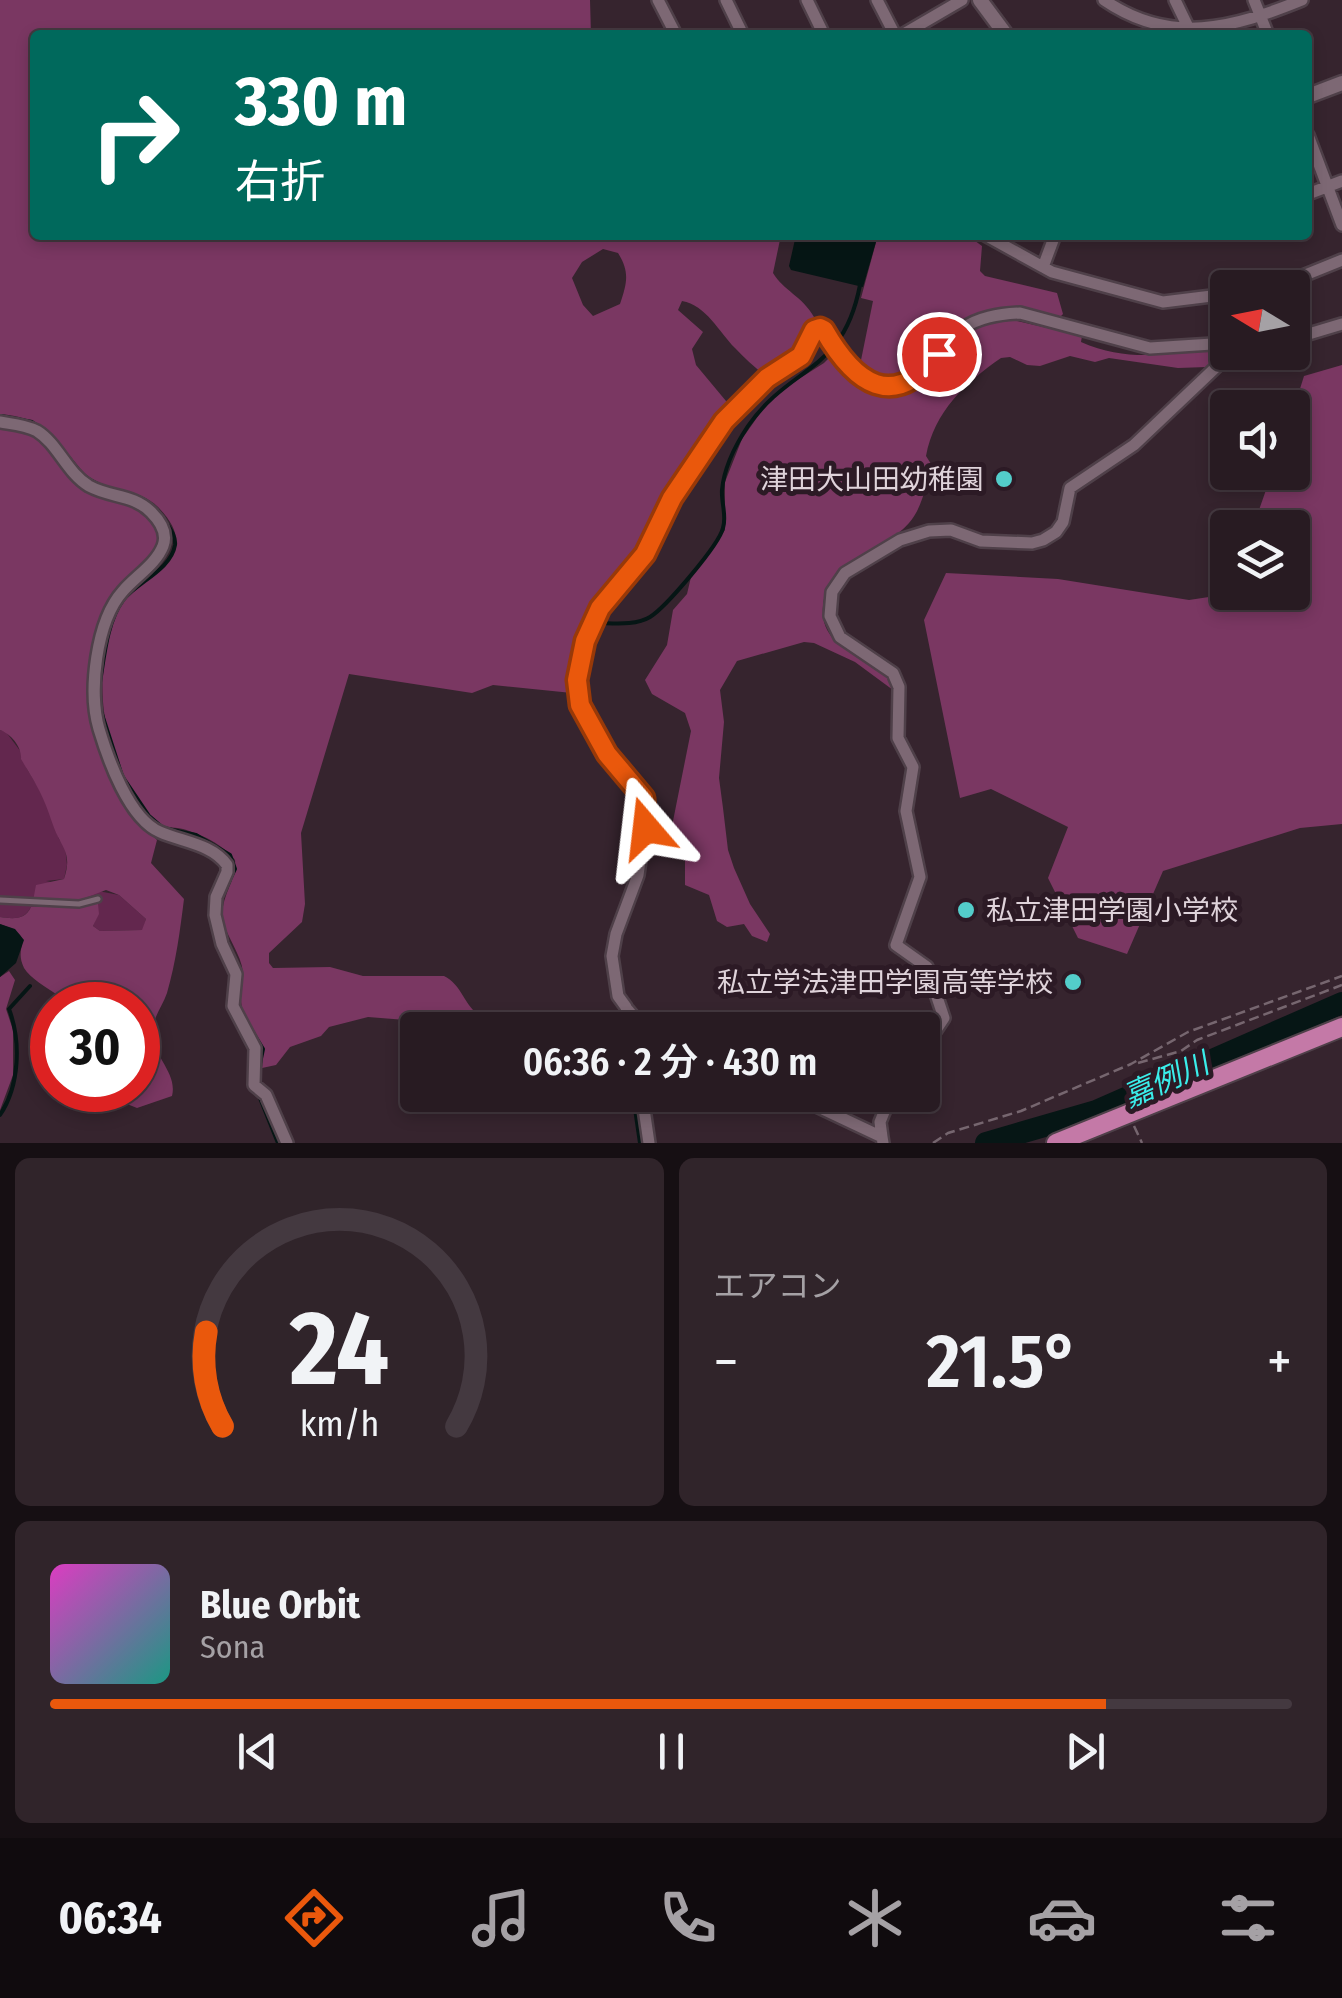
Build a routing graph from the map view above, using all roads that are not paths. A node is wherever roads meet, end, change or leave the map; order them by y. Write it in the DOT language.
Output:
graph roads {
  1 [pos="658,0"];
  2 [pos="726,0"];
  3 [pos="806,0"];
  4 [pos="878,0"];
  5 [pos="962,0"];
  6 [pos="980,0"];
  7 [pos="1104,0"];
  8 [pos="1174,0"];
  9 [pos="1254,0"];
  10 [pos="1302,0"];
  11 [pos="1260,17"];
  12 [pos="1189,29"];
  13 [pos="673,30"];
  14 [pos="741,30"];
  15 [pos="821,30"];
  16 [pos="895,30"];
  17 [pos="907,30"];
  18 [pos="1002,30"];
  19 [pos="1266,30"];
  20 [pos="1342,83"];
  21 [pos="1312,94"];
  22 [pos="1312,146"];
  23 [pos="1342,181"];
  24 [pos="1327,186"];
  25 [pos="1312,192"];
  26 [pos="1342,225"];
  27 [pos="994,240"];
  28 [pos="1053,240"];
  29 [pos="1342,260"];
  30 [pos="1042,268"];
  31 [pos="1310,273"];
  32 [pos="1210,296"];
  33 [pos="1342,324"];
  34 [pos="1310,334"];
  35 [pos="1210,344"];
  36 [pos="1213,370"];
  37 [pos="0,422"];
  38 [pos="98,899"];
  39 [pos="0,900"];
  40 [pos="626,1008"];
  41 [pos="627,1012"];
  42 [pos="629,1012"];
  43 [pos="940,1024"];
  44 [pos="1342,1027"];
  45 [pos="644,1112"];
  46 [pos="827,1112"];
  47 [pos="884,1112"];
  48 [pos="882,1140"];
  49 [pos="287,1143"];
  50 [pos="649,1143"];
  51 [pos="1056,1143"];
  1 -- 13 [label="street"];
  2 -- 14 [label="street"];
  3 -- 15 [label="street"];
  4 -- 16 [label="street"];
  5 -- 17 [label="street"];
  6 -- 18 [label="street"];
  7 -- 12 [label="street"];
  8 -- 12 [label="street"];
  9 -- 11 [label="street"];
  10 -- 11 [label="street"];
  11 -- 12 [label="street"];
  11 -- 19 [label="street"];
  20 -- 21 [label="street"];
  22 -- 24 [label="street"];
  23 -- 24 [label="street"];
  24 -- 25 [label="street"];
  24 -- 26 [label="street"];
  27 -- 30 [label="street"];
  28 -- 30 [label="street"];
  29 -- 31 [label="street"];
  30 -- 32 [label="street"];
  33 -- 34 [label="street"];
  35 -- 40 [label="street"];
  36 -- 43 [label="street"];
  37 -- 49 [label="street"];
  38 -- 39 [label="lane"];
  40 -- 41 [label="street"];
  40 -- 42 [label="street"];
  44 -- 51 [label="main road"];
  45 -- 50 [label="street"];
  46 -- 48 [label="street"];
  47 -- 48 [label="street"];
}
